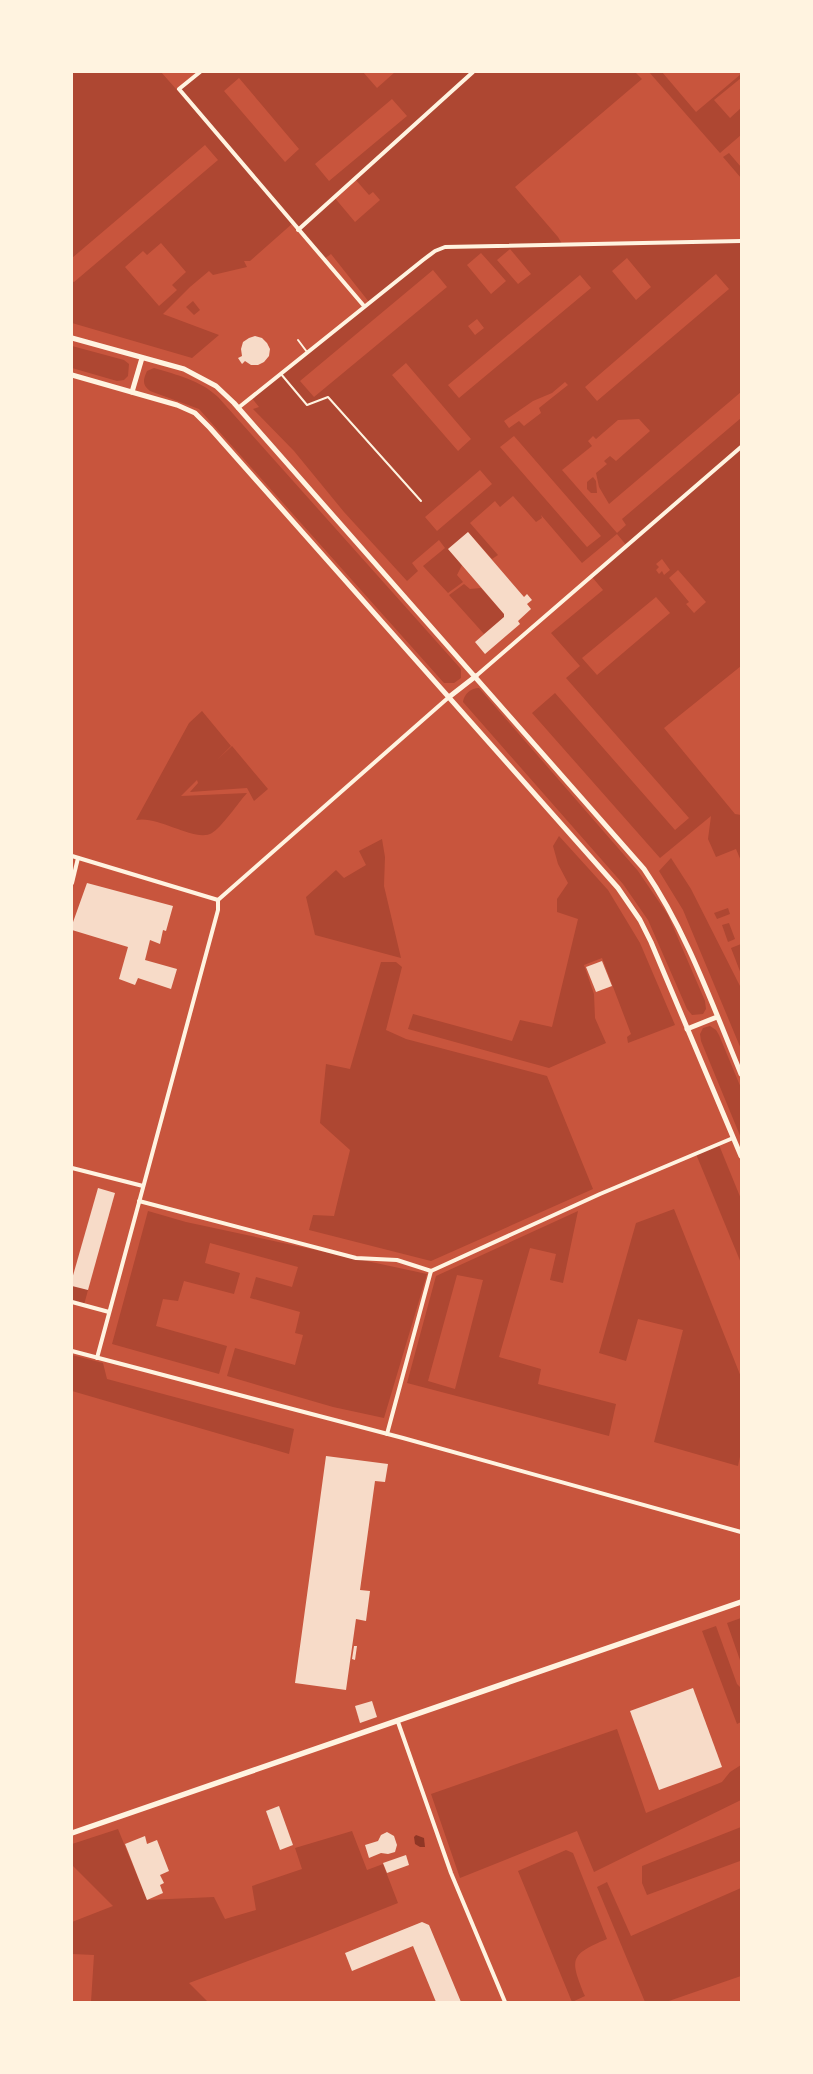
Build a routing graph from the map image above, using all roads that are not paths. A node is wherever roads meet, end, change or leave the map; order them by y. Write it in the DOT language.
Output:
graph roads {
  1 [pos="200,72"];
  2 [pos="473,72"];
  3 [pos="298,230"];
  4 [pos="741,241"];
  5 [pos="364,306"];
  6 [pos="72,338"];
  7 [pos="298,340"];
  8 [pos="307,352"];
  9 [pos="142,358"];
  10 [pos="281,373"];
  11 [pos="72,375"];
  12 [pos="132,392"];
  13 [pos="238,408"];
  14 [pos="741,447"];
  15 [pos="421,501"];
  16 [pos="476,676"];
  17 [pos="449,697"];
  18 [pos="72,856"];
  19 [pos="78,858"];
  20 [pos="72,883"];
  21 [pos="218,900"];
  22 [pos="717,1018"];
  23 [pos="687,1029"];
  24 [pos="741,1074"];
  25 [pos="734,1138"];
  26 [pos="741,1156"];
  27 [pos="72,1168"];
  28 [pos="143,1186"];
  29 [pos="139,1201"];
  30 [pos="431,1271"];
  31 [pos="72,1302"];
  32 [pos="109,1312"];
  33 [pos="72,1352"];
  34 [pos="97,1358"];
  35 [pos="387,1434"];
  36 [pos="741,1532"];
  37 [pos="741,1602"];
  38 [pos="398,1722"];
  39 [pos="72,1833"];
  40 [pos="504,2002"];
  1 -- 3 [label="street"];
  2 -- 3 [label="street"];
  3 -- 5 [label="street"];
  4 -- 5 [label="street"];
  5 -- 8 [label="street"];
  6 -- 9 [label="street"];
  7 -- 8 [label="lane"];
  8 -- 10 [label="street"];
  9 -- 12 [label="street"];
  9 -- 13 [label="street"];
  10 -- 13 [label="street"];
  10 -- 15 [label="lane"];
  11 -- 12 [label="street"];
  12 -- 17 [label="street"];
  13 -- 16 [label="street"];
  14 -- 16 [label="street"];
  16 -- 17 [label="street"];
  16 -- 22 [label="street"];
  17 -- 21 [label="street"];
  17 -- 23 [label="street"];
  18 -- 19 [label="street"];
  19 -- 20 [label="street"];
  19 -- 21 [label="street"];
  21 -- 28 [label="street"];
  22 -- 23 [label="street"];
  22 -- 24 [label="street"];
  23 -- 25 [label="street"];
  25 -- 26 [label="street"];
  25 -- 30 [label="street"];
  27 -- 28 [label="street"];
  28 -- 29 [label="street"];
  29 -- 30 [label="street"];
  29 -- 32 [label="street"];
  30 -- 35 [label="street"];
  31 -- 32 [label="street"];
  32 -- 34 [label="street"];
  33 -- 34 [label="street"];
  34 -- 35 [label="street"];
  35 -- 36 [label="street"];
  37 -- 38 [label="main road"];
  38 -- 39 [label="main road"];
  38 -- 40 [label="street"];
}
